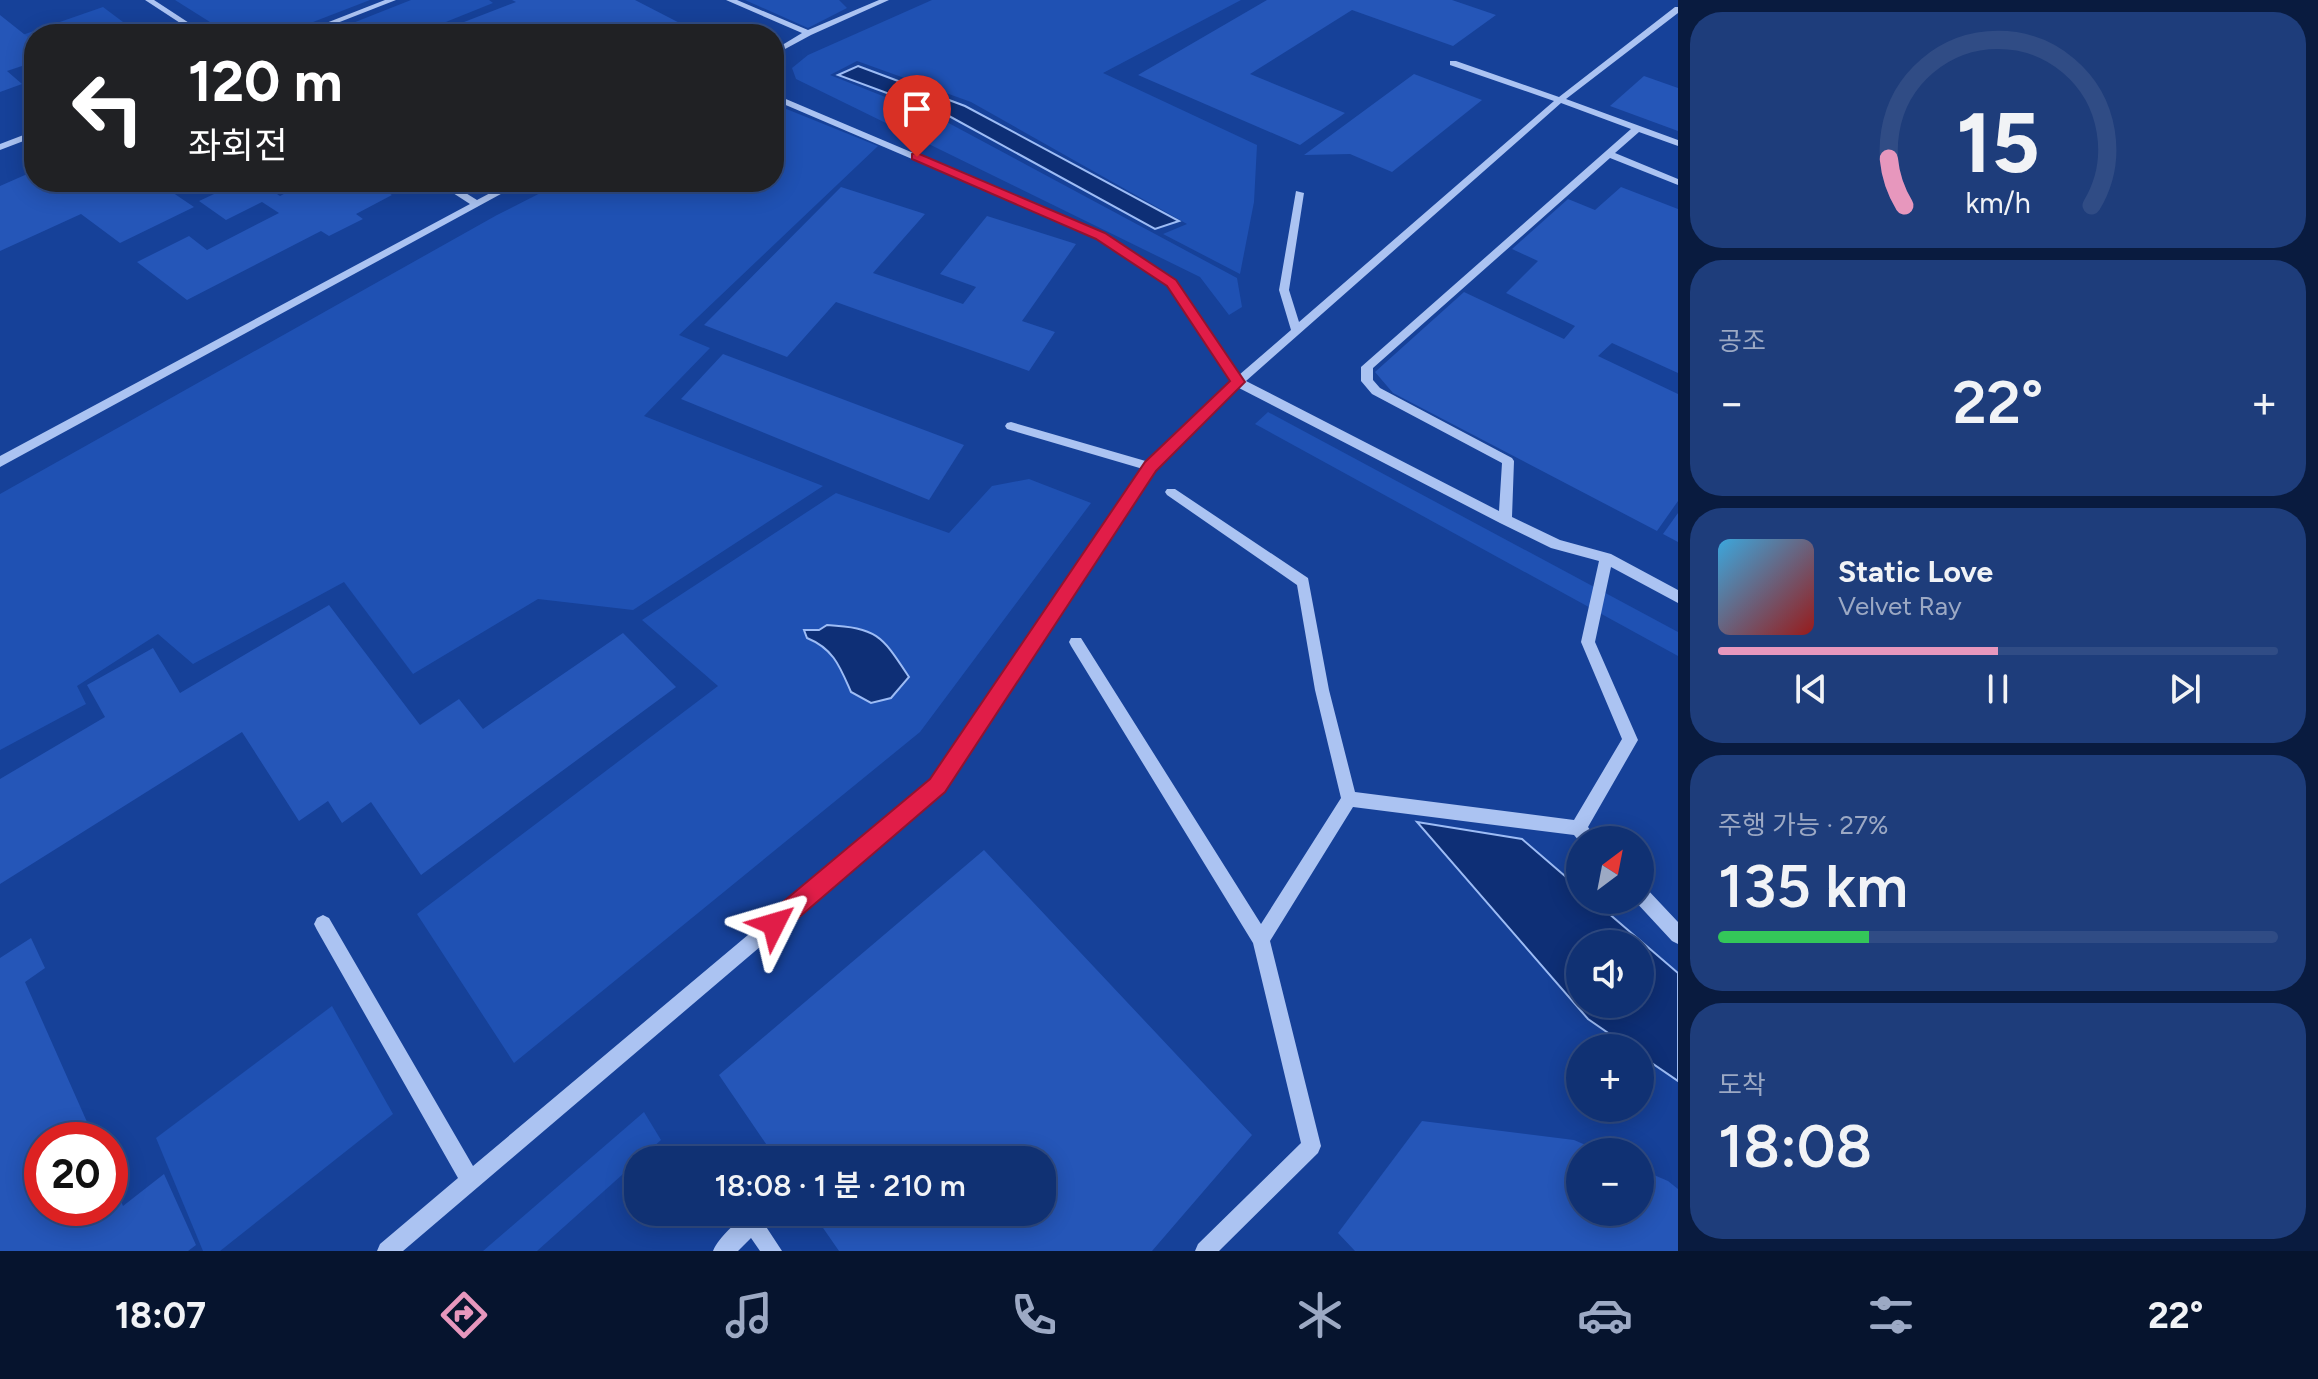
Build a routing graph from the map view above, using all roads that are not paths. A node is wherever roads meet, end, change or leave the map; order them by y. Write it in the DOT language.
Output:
graph roads {
  1 [pos="149,0"];
  2 [pos="392,0"];
  3 [pos="730,0"];
  4 [pos="885,0"];
  5 [pos="1678,9"];
  6 [pos="186,24"];
  7 [pos="328,24"];
  8 [pos="808,33"];
  9 [pos="784,47"];
  10 [pos="1453,63"];
  11 [pos="1560,100"];
  12 [pos="784,101"];
  13 [pos="1638,128"];
  14 [pos="24,138"];
  15 [pos="1678,143"];
  16 [pos="0,147"];
  17 [pos="1609,154"];
  18 [pos="1678,182"];
  19 [pos="457,192"];
  20 [pos="498,192"];
  21 [pos="1299,193"];
  22 [pos="475,203"];
  23 [pos="1296,330"];
  24 [pos="1238,382"];
  25 [pos="1011,426"];
  26 [pos="0,462"];
  27 [pos="1151,467"];
  28 [pos="1171,492"];
  29 [pos="1505,520"];
  30 [pos="1606,558"];
  31 [pos="1678,597"];
  32 [pos="1076,642"];
  33 [pos="1349,799"];
  34 [pos="1588,826"];
  35 [pos="1566,831"];
  36 [pos="1654,909"];
  37 [pos="323,924"];
  38 [pos="1678,935"];
  39 [pos="1261,940"];
  40 [pos="471,1181"];
  41 [pos="387,1251"];
  42 [pos="723,1251"];
  43 [pos="772,1251"];
  44 [pos="1205,1251"];
  1 -- 6 [label="street"];
  2 -- 7 [label="street"];
  3 -- 8 [label="street"];
  4 -- 8 [label="street"];
  5 -- 11 [label="street"];
  8 -- 9 [label="street"];
  10 -- 11 [label="street"];
  11 -- 13 [label="street"];
  11 -- 23 [label="street"];
  12 -- 24 [label="street"];
  13 -- 15 [label="street"];
  13 -- 17 [label="street"];
  14 -- 16 [label="street"];
  17 -- 18 [label="street"];
  17 -- 29 [label="street"];
  19 -- 22 [label="street"];
  20 -- 22 [label="street"];
  21 -- 23 [label="street"];
  22 -- 26 [label="street"];
  23 -- 24 [label="street"];
  24 -- 27 [label="street"];
  24 -- 29 [label="street"];
  25 -- 27 [label="street"];
  27 -- 40 [label="street"];
  28 -- 33 [label="street"];
  29 -- 30 [label="street"];
  30 -- 31 [label="street"];
  30 -- 34 [label="street"];
  32 -- 39 [label="street"];
  33 -- 35 [label="street"];
  33 -- 39 [label="street"];
  36 -- 38 [label="street"];
  37 -- 40 [label="street"];
  39 -- 44 [label="street"];
  40 -- 41 [label="street"];
  42 -- 43 [label="street"];
}
